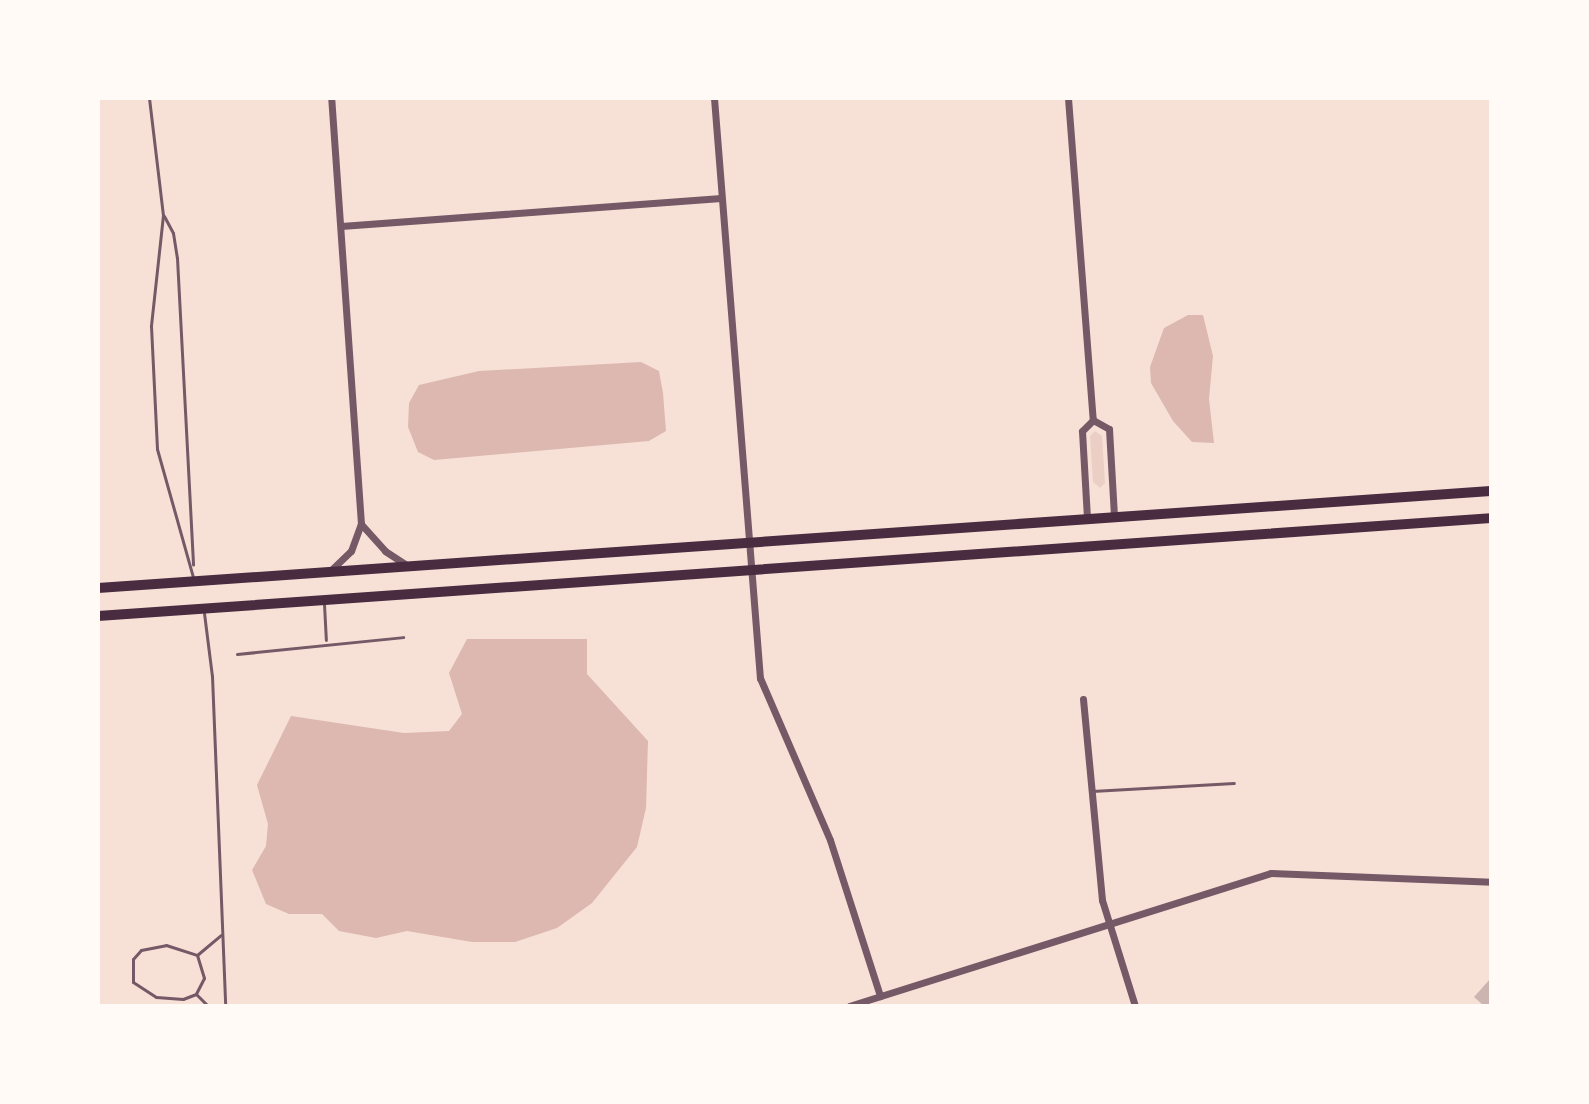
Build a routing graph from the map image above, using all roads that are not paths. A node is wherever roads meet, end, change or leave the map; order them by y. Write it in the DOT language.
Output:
graph roads {
  1 [pos="149,98"];
  2 [pos="331,98"];
  3 [pos="714,98"];
  4 [pos="1068,98"];
  5 [pos="721,198"];
  6 [pos="163,215"];
  7 [pos="341,226"];
  8 [pos="1093,420"];
  9 [pos="1491,491"];
  10 [pos="1114,517"];
  11 [pos="1087,518"];
  12 [pos="1491,518"];
  13 [pos="361,524"];
  14 [pos="746,542"];
  15 [pos="193,565"];
  16 [pos="408,566"];
  17 [pos="748,570"];
  18 [pos="329,572"];
  19 [pos="194,581"];
  20 [pos="98,588"];
  21 [pos="324,600"];
  22 [pos="203,609"];
  23 [pos="98,616"];
  24 [pos="403,637"];
  25 [pos="326,642"];
  26 [pos="237,654"];
  27 [pos="1083,699"];
  28 [pos="1234,783"];
  29 [pos="1092,791"];
  30 [pos="1491,882"];
  31 [pos="1109,924"];
  32 [pos="221,935"];
  33 [pos="197,955"];
  34 [pos="196,994"];
  35 [pos="880,996"];
  36 [pos="208,1006"];
  37 [pos="225,1006"];
  38 [pos="849,1006"];
  39 [pos="1135,1006"];
  1 -- 6 [label="lane"];
  2 -- 7 [label="street"];
  3 -- 5 [label="street"];
  4 -- 8 [label="street"];
  5 -- 7 [label="street"];
  5 -- 14 [label="street"];
  6 -- 15 [label="lane"];
  6 -- 15 [label="lane"];
  7 -- 13 [label="street"];
  8 -- 10 [label="street"];
  8 -- 11 [label="street"];
  9 -- 10 [label="main road"];
  10 -- 11 [label="main road"];
  11 -- 14 [label="main road"];
  12 -- 17 [label="main road"];
  13 -- 16 [label="street"];
  13 -- 18 [label="street"];
  14 -- 16 [label="main road"];
  14 -- 17 [label="street"];
  15 -- 19 [label="lane"];
  16 -- 18 [label="main road"];
  17 -- 21 [label="main road"];
  17 -- 35 [label="street"];
  18 -- 19 [label="main road"];
  19 -- 20 [label="main road"];
  21 -- 22 [label="main road"];
  21 -- 25 [label="lane"];
  22 -- 23 [label="main road"];
  22 -- 32 [label="lane"];
  24 -- 25 [label="lane"];
  25 -- 26 [label="lane"];
  27 -- 29 [label="street"];
  28 -- 29 [label="lane"];
  29 -- 31 [label="street"];
  30 -- 31 [label="street"];
  31 -- 35 [label="street"];
  31 -- 39 [label="street"];
  32 -- 33 [label="lane"];
  32 -- 37 [label="lane"];
  33 -- 34 [label="lane"];
  33 -- 34 [label="lane"];
  34 -- 36 [label="lane"];
  35 -- 38 [label="street"];
}
